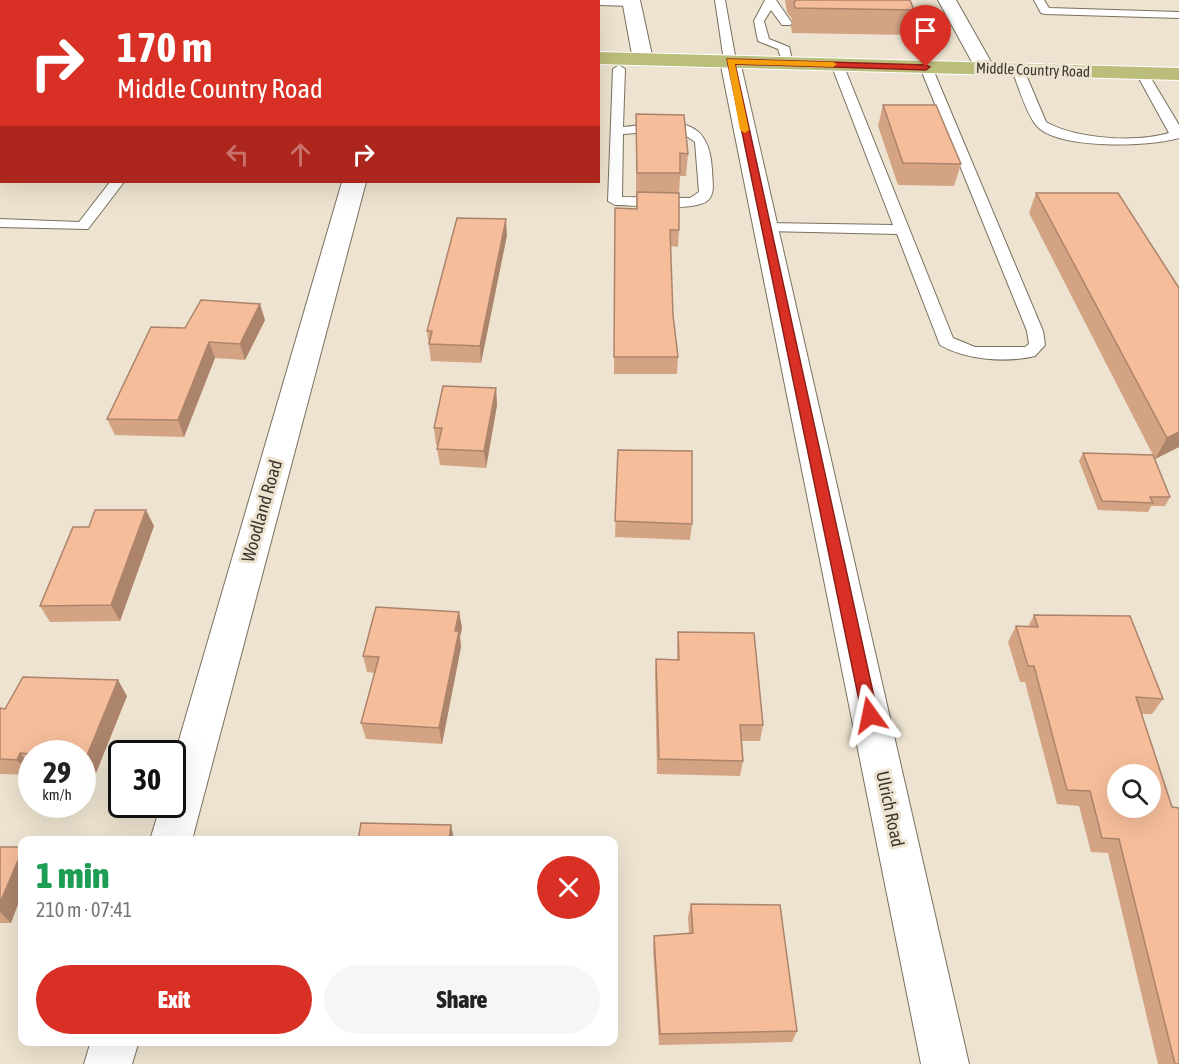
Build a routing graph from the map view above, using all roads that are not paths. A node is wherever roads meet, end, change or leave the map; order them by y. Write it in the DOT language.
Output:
graph roads {
  1 [pos="720,0"];
  2 [pos="770,0"];
  3 [pos="947,0"];
  4 [pos="1039,0"];
  5 [pos="632,1"];
  6 [pos="600,2"];
  7 [pos="1179,15"];
  8 [pos="785,55"];
  9 [pos="600,58"];
  10 [pos="643,60"];
  11 [pos="730,61"];
  12 [pos="837,64"];
  13 [pos="926,67"];
  14 [pos="619,69"];
  15 [pos="985,69"];
  16 [pos="1018,70"];
  17 [pos="1142,73"];
  18 [pos="1179,74"];
  19 [pos="616,131"];
  20 [pos="116,183"];
  21 [pos="354,183"];
  22 [pos="0,223"];
  23 [pos="766,227"];
  24 [pos="902,230"];
  25 [pos="172,836"];
  26 [pos="113,1046"];
  27 [pos="108,1064"];
  28 [pos="945,1064"];
  1 -- 11 [label="lane"];
  2 -- 8 [label="lane"];
  2 -- 8 [label="lane"];
  3 -- 15 [label="street"];
  4 -- 7 [label="lane"];
  5 -- 6 [label="lane"];
  5 -- 10 [label="street"];
  8 -- 11 [label="main road, Middle Country Road"];
  8 -- 12 [label="main road, Middle Country Road"];
  9 -- 10 [label="main road, Middle Country Road"];
  10 -- 11 [label="main road, Middle Country Road"];
  11 -- 23 [label="street, Ulrich Road"];
  12 -- 13 [label="main road, Middle Country Road"];
  12 -- 24 [label="lane"];
  13 -- 15 [label="main road, Middle Country Road"];
  13 -- 24 [label="lane"];
  14 -- 19 [label="lane"];
  15 -- 16 [label="main road, Middle Country Road"];
  16 -- 17 [label="main road, Middle Country Road"];
  16 -- 17 [label="lane"];
  17 -- 18 [label="main road, Middle Country Road"];
  19 -- 19 [label="lane"];
  20 -- 22 [label="lane"];
  21 -- 25 [label="street, Woodland Road"];
  23 -- 24 [label="lane"];
  23 -- 28 [label="street, Ulrich Road"];
  26 -- 27 [label="street"];
}
